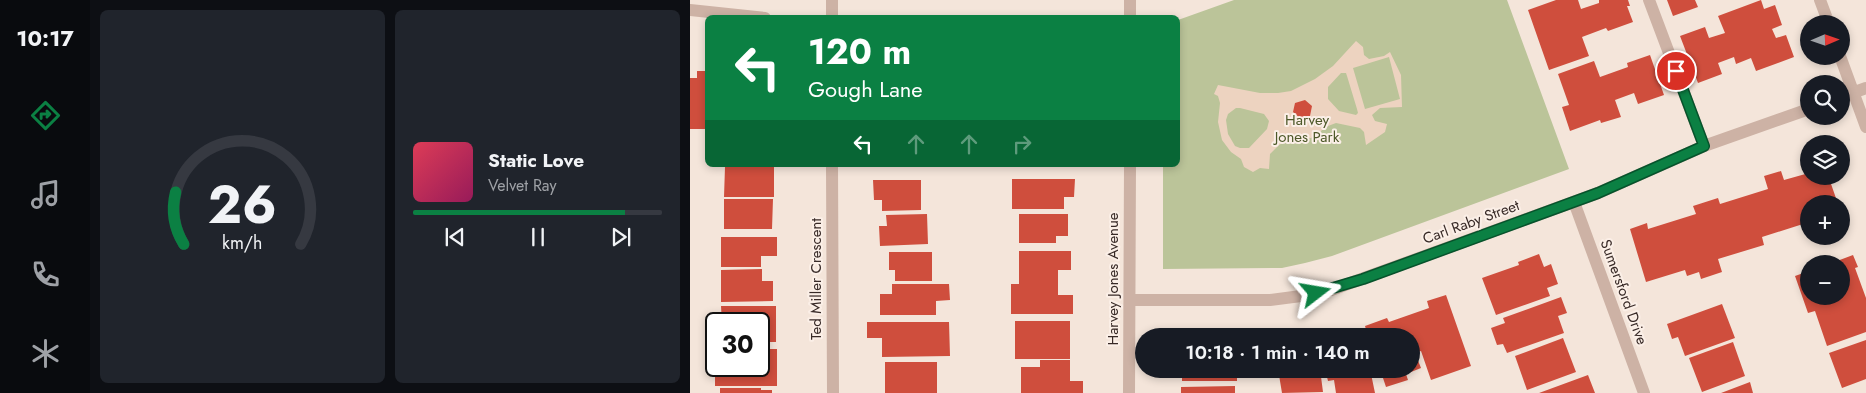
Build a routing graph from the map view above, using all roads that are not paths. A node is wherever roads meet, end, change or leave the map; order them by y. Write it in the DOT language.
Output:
graph roads {
  1 [pos="832,0"];
  2 [pos="1130,0"];
  3 [pos="1649,0"];
  4 [pos="1820,0"];
  5 [pos="690,10"];
  6 [pos="737,15"];
  7 [pos="832,15"];
  8 [pos="1130,15"];
  9 [pos="1826,15"];
  10 [pos="1866,88"];
  11 [pos="1850,94"];
  12 [pos="1850,100"];
  13 [pos="1800,112"];
  14 [pos="1866,127"];
  15 [pos="1704,146"];
  16 [pos="832,167"];
  17 [pos="1130,167"];
  18 [pos="1574,202"];
  19 [pos="1130,300"];
  20 [pos="833,393"];
  21 [pos="1129,393"];
  22 [pos="1644,393"];
  1 -- 7 [label="street"];
  2 -- 8 [label="street"];
  3 -- 15 [label="street"];
  4 -- 9 [label="street"];
  5 -- 6 [label="street"];
  10 -- 11 [label="street"];
  12 -- 14 [label="street"];
  13 -- 15 [label="street, Carl Raby Street"];
  15 -- 18 [label="street, Carl Raby Street"];
  16 -- 20 [label="street, Ted Miller Crescent"];
  17 -- 19 [label="street, Harvey Jones Avenue"];
  18 -- 19 [label="street, Carl Raby Street"];
  18 -- 22 [label="street, Sumersford Drive"];
  19 -- 21 [label="street, Harvey Jones Avenue"];
}
